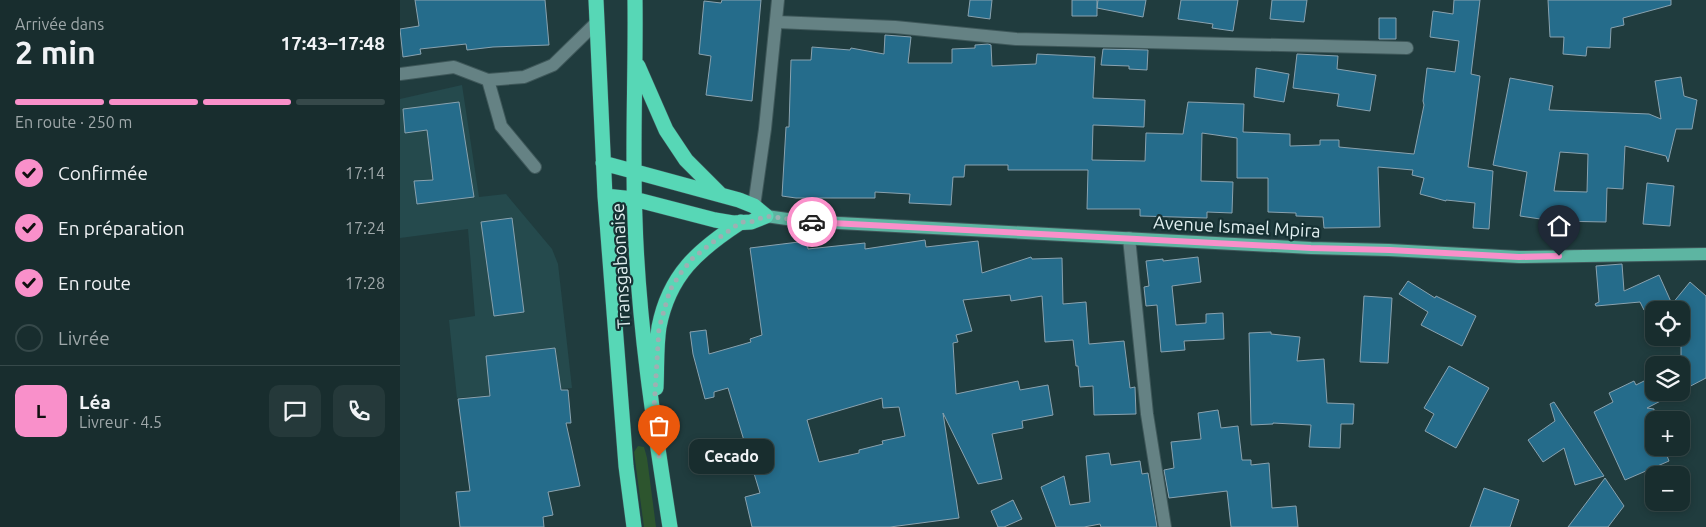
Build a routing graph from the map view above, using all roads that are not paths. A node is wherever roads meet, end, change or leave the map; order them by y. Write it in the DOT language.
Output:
graph roads {
  1 [pos="596,0"];
  2 [pos="635,0"];
  3 [pos="778,0"];
  4 [pos="777,22"];
  5 [pos="596,23"];
  6 [pos="1407,48"];
  7 [pos="636,61"];
  8 [pos="400,74"];
  9 [pos="488,80"];
  10 [pos="603,163"];
  11 [pos="535,167"];
  12 [pos="634,172"];
  13 [pos="605,196"];
  14 [pos="722,196"];
  15 [pos="634,199"];
  16 [pos="754,206"];
  17 [pos="766,216"];
  18 [pos="741,222"];
  19 [pos="1129,238"];
  20 [pos="1706,254"];
  21 [pos="653,425"];
  22 [pos="634,527"];
  23 [pos="670,527"];
  24 [pos="1165,527"];
  1 -- 5 [label="highway, Transgabonaise"];
  2 -- 7 [label="highway, Transgabonaise"];
  3 -- 4 [label="street"];
  4 -- 6 [label="street"];
  4 -- 16 [label="street"];
  5 -- 9 [label="street"];
  5 -- 10 [label="highway, Transgabonaise"];
  7 -- 12 [label="highway, Transgabonaise"];
  7 -- 14 [label="highway"];
  8 -- 9 [label="street"];
  9 -- 11 [label="street"];
  10 -- 12 [label="highway"];
  10 -- 13 [label="highway, Transgabonaise"];
  12 -- 14 [label="highway"];
  12 -- 15 [label="highway, Transgabonaise"];
  13 -- 15 [label="highway"];
  13 -- 22 [label="highway, Transgabonaise"];
  14 -- 16 [label="highway"];
  15 -- 18 [label="highway"];
  15 -- 21 [label="highway, Transgabonaise"];
  16 -- 17 [label="highway"];
  17 -- 18 [label="highway"];
  17 -- 19 [label="main road, Avenue Ismael Mpira"];
  18 -- 21 [label="highway"];
  19 -- 20 [label="main road, Avenue Ismael Mpira"];
  19 -- 24 [label="street"];
  21 -- 23 [label="highway, Transgabonaise"];
}
